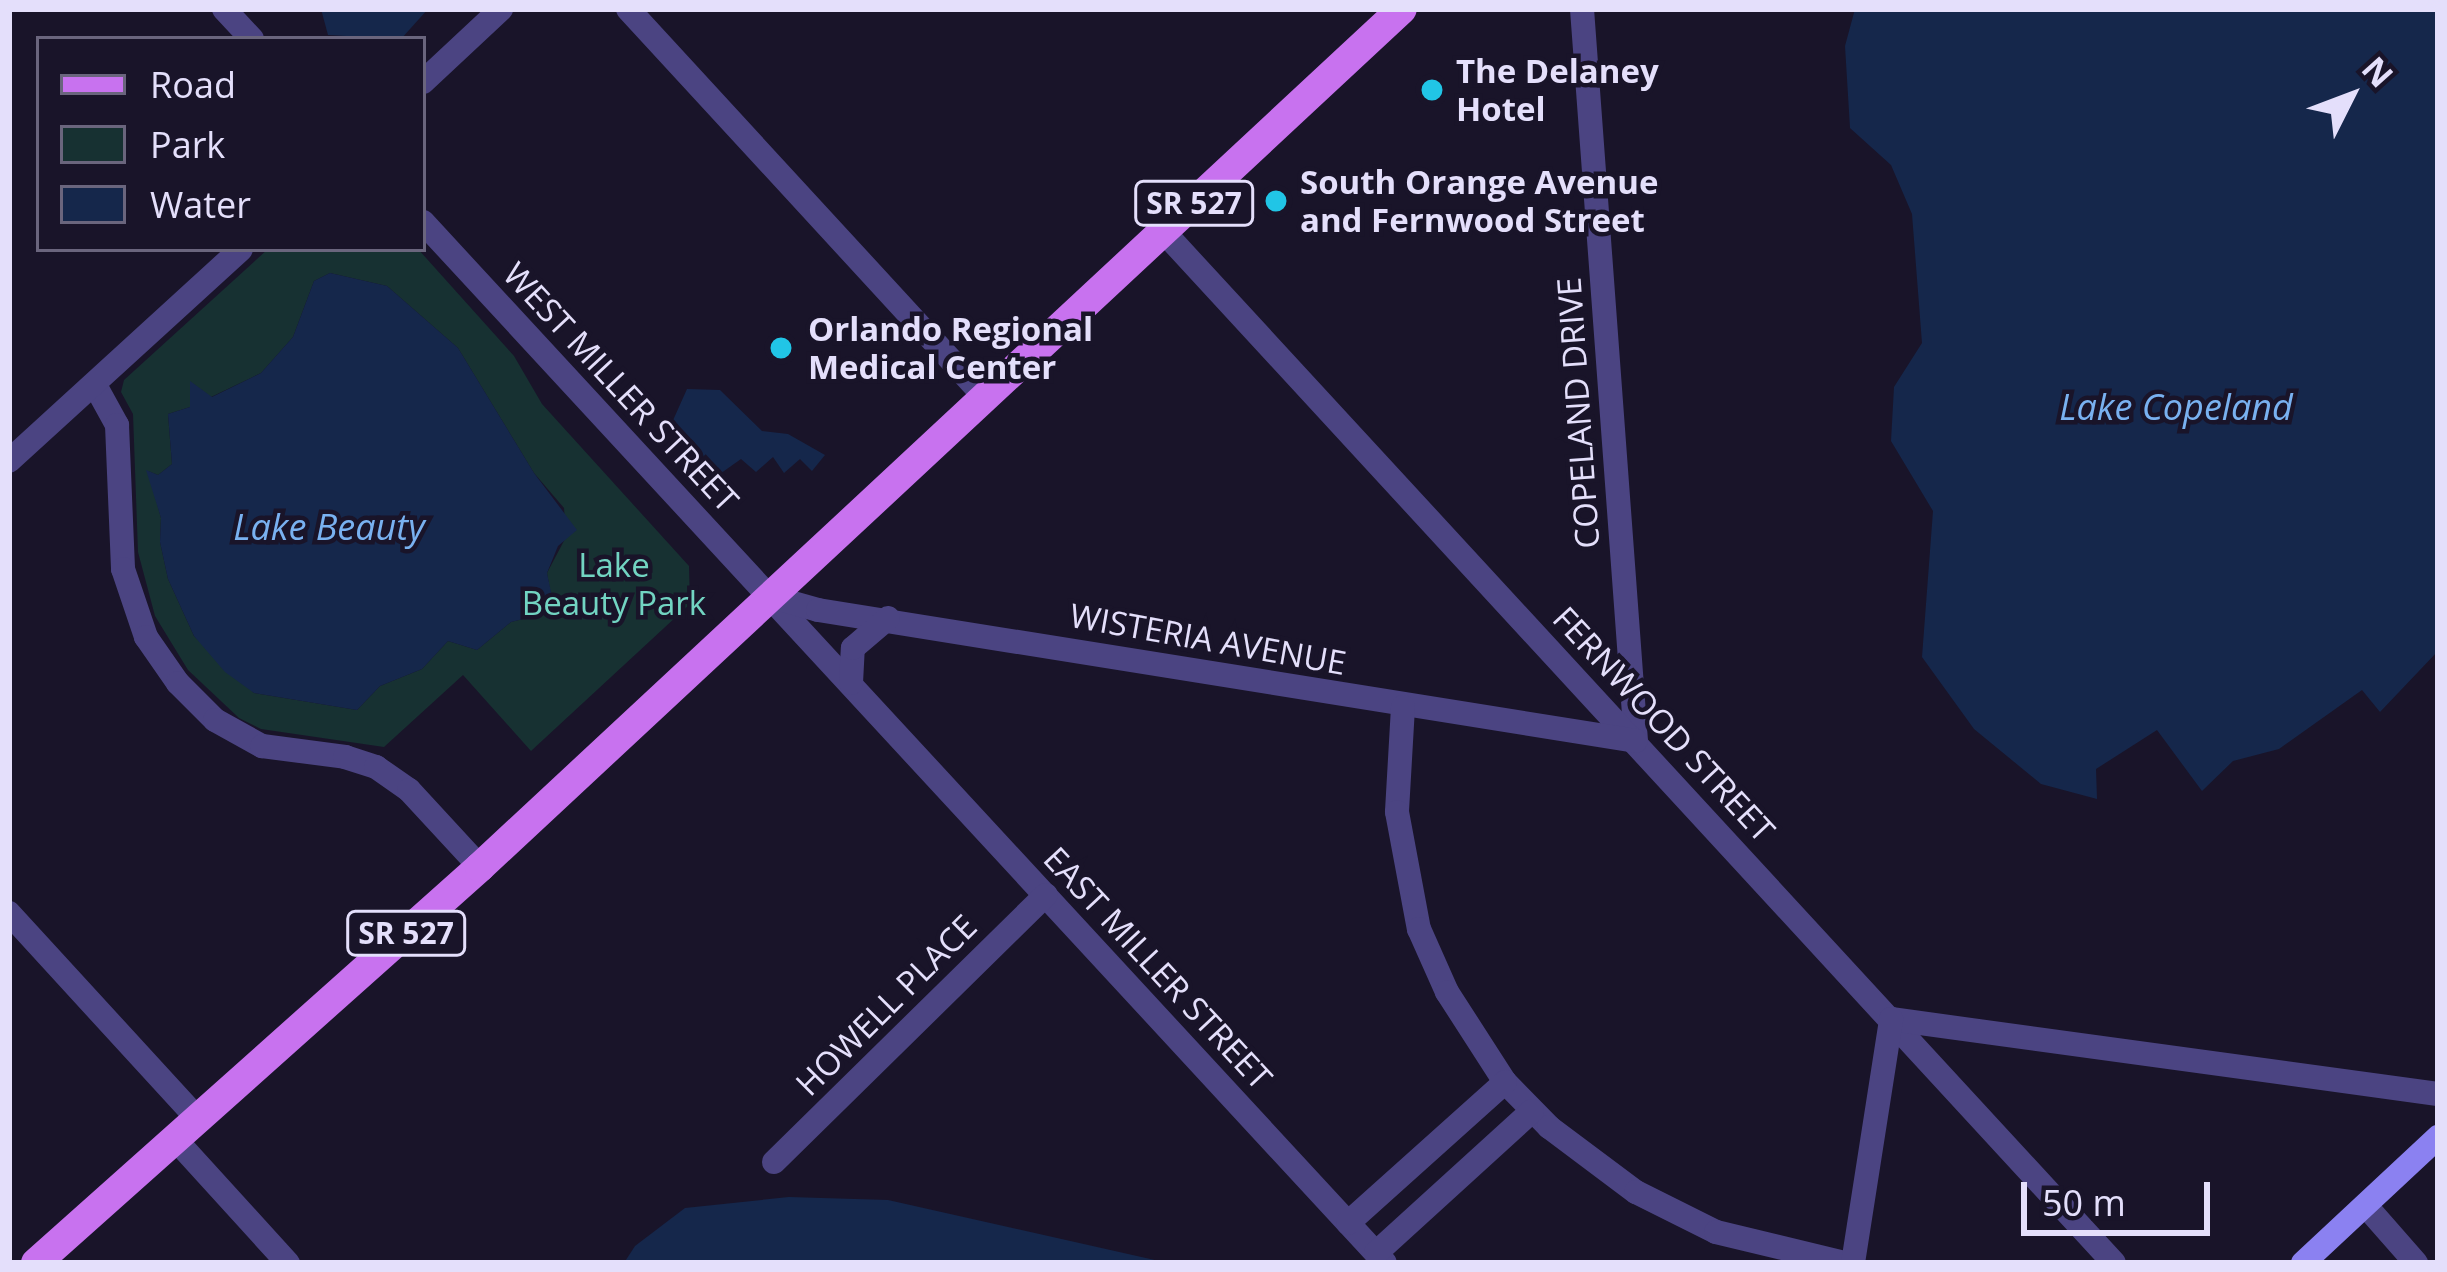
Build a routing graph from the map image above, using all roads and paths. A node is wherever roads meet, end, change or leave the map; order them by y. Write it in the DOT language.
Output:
graph roads {
  1 [pos="224,9"];
  2 [pos="501,9"];
  3 [pos="628,9"];
  4 [pos="1402,9"];
  5 [pos="1582,9"];
  6 [pos="249,36"];
  7 [pos="426,79"];
  8 [pos="426,225"];
  9 [pos="1163,231"];
  10 [pos="238,252"];
  11 [pos="95,385"];
  12 [pos="985,397"];
  13 [pos="9,461"];
  14 [pos="770,596"];
  15 [pos="888,618"];
  16 [pos="857,689"];
  17 [pos="1403,707"];
  18 [pos="1636,741"];
  19 [pos="479,867"];
  20 [pos="1046,895"];
  21 [pos="9,913"];
  22 [pos="1891,1019"];
  23 [pos="1505,1082"];
  24 [pos="2438,1094"];
  25 [pos="1532,1111"];
  26 [pos="187,1129"];
  27 [pos="2438,1137"];
  28 [pos="773,1162"];
  29 [pos="2366,1205"];
  30 [pos="1348,1223"];
  31 [pos="1380,1258"];
  32 [pos="36,1263"];
  33 [pos="288,1263"];
  34 [pos="1849,1263"];
  35 [pos="2114,1263"];
  36 [pos="2303,1263"];
  37 [pos="2416,1263"];
  1 -- 6 [label="street"];
  2 -- 7 [label="street"];
  3 -- 12 [label="street"];
  4 -- 9 [label="main road, SR 527"];
  5 -- 18 [label="street, COPELAND DRIVE"];
  8 -- 14 [label="street, WEST MILLER STREET"];
  9 -- 12 [label="main road, SR 527"];
  9 -- 18 [label="street, FERNWOOD STREET"];
  10 -- 11 [label="street"];
  11 -- 13 [label="street"];
  11 -- 19 [label="street"];
  12 -- 14 [label="main road, SR 527"];
  14 -- 15 [label="street, WISTERIA AVENUE"];
  14 -- 16 [label="street"];
  14 -- 19 [label="main road, SR 527"];
  15 -- 16 [label="street"];
  15 -- 17 [label="street, WISTERIA AVENUE"];
  16 -- 20 [label="street, EAST MILLER STREET"];
  17 -- 18 [label="street, WISTERIA AVENUE"];
  17 -- 23 [label="street"];
  18 -- 22 [label="street, FERNWOOD STREET"];
  19 -- 26 [label="main road, SR 527"];
  20 -- 28 [label="street, HOWELL PLACE"];
  20 -- 30 [label="street, EAST MILLER STREET"];
  21 -- 26 [label="street"];
  22 -- 24 [label="street"];
  22 -- 34 [label="street"];
  22 -- 35 [label="street, FERNWOOD STREET"];
  23 -- 25 [label="street"];
  23 -- 30 [label="street"];
  25 -- 31 [label="street"];
  25 -- 34 [label="street"];
  26 -- 32 [label="main road, SR 527"];
  26 -- 33 [label="street"];
  27 -- 29 [label="street"];
  29 -- 36 [label="street"];
  29 -- 37 [label="street"];
  30 -- 31 [label="street, EAST MILLER STREET"];
}
